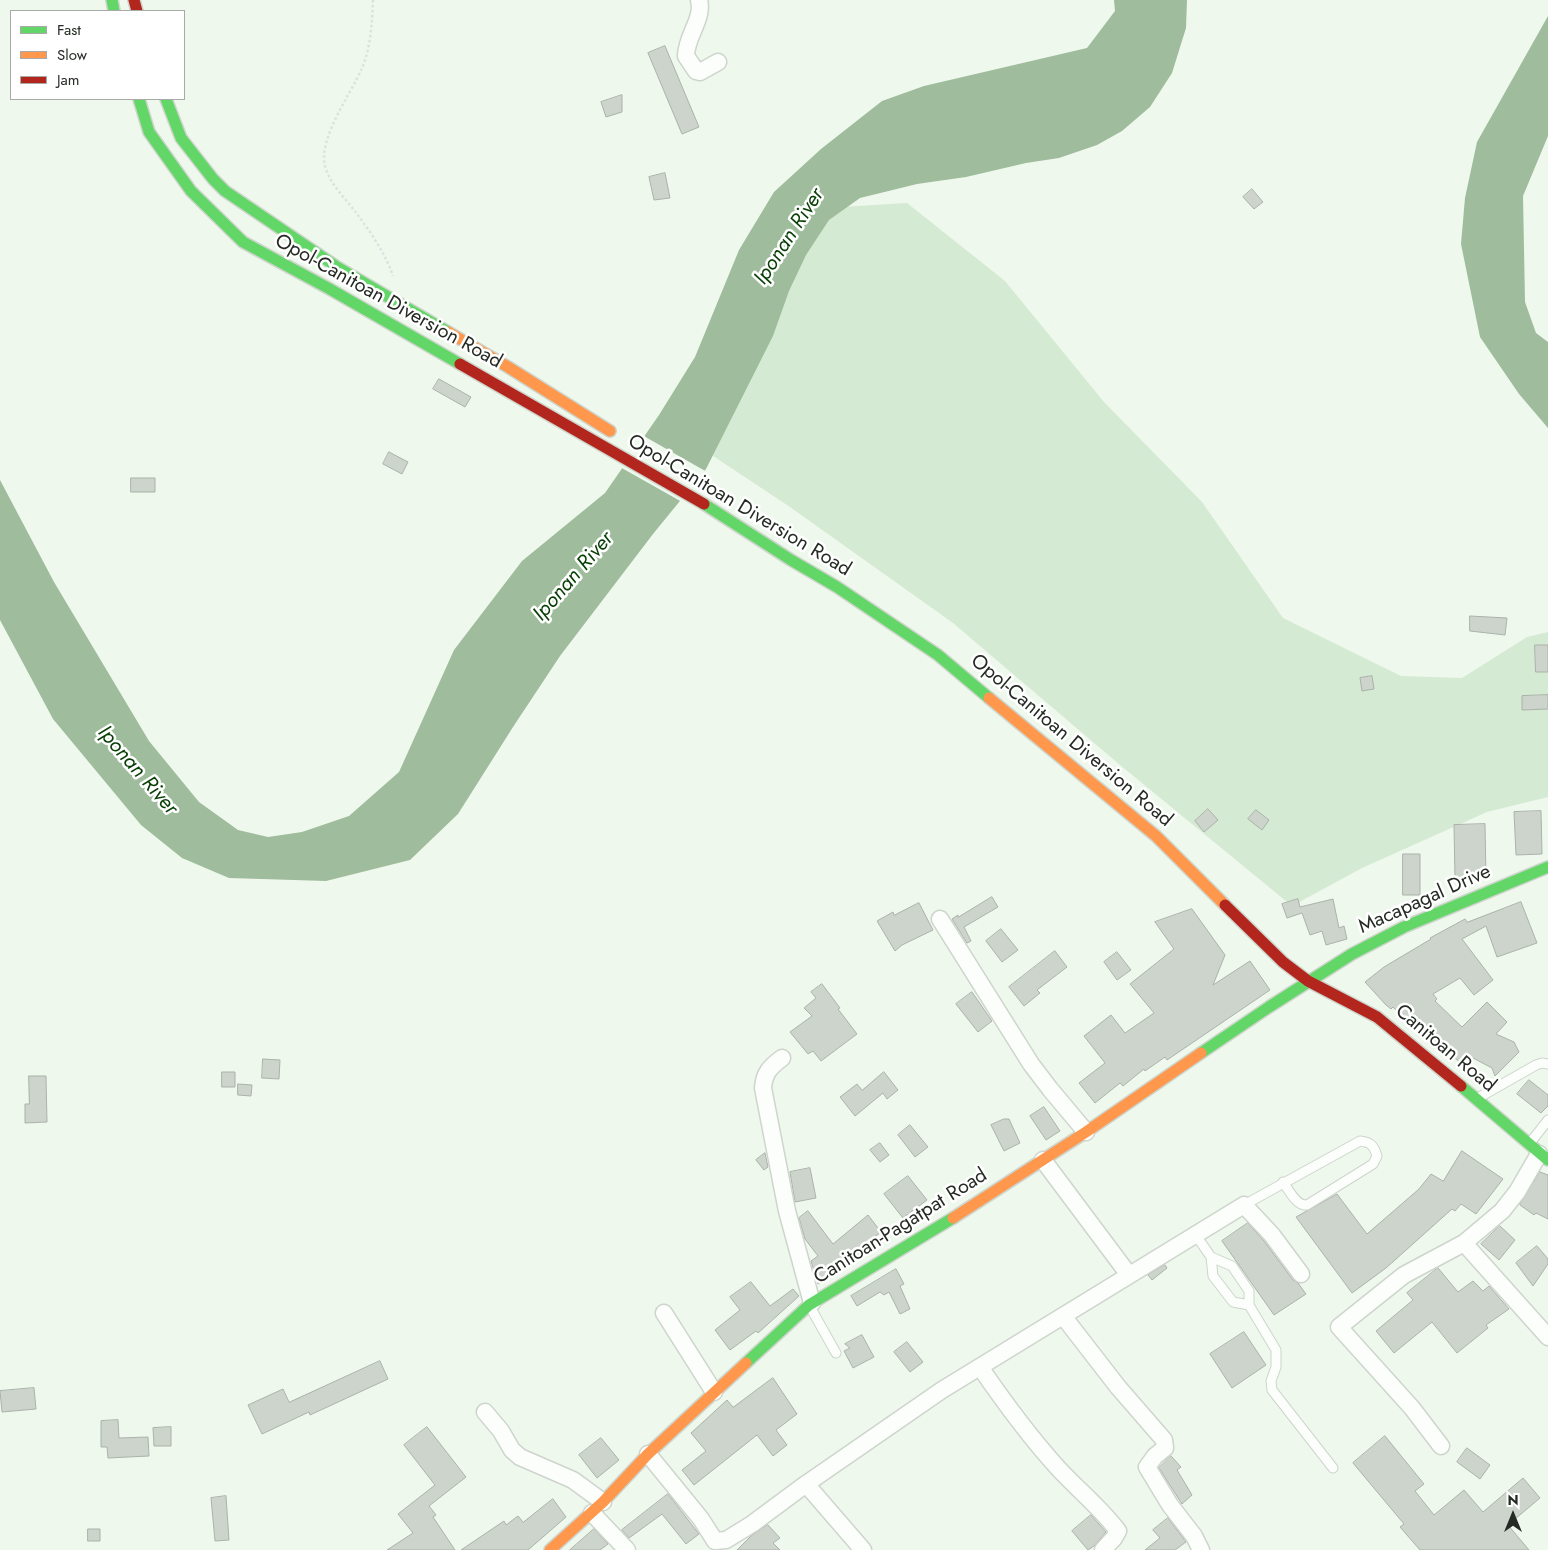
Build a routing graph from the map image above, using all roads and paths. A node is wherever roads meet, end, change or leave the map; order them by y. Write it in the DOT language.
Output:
graph roads {
  1 [pos="373,0"];
  2 [pos="699,0"];
  3 [pos="718,62"];
  4 [pos="139,100"];
  5 [pos="166,100"];
  6 [pos="403,304"];
  7 [pos="617,436"];
  8 [pos="655,462"];
  9 [pos="680,491"];
  10 [pos="1548,867"];
  11 [pos="940,918"];
  12 [pos="1308,981"];
  13 [pos="782,1058"];
  14 [pos="1548,1064"];
  15 [pos="1476,1099"];
  16 [pos="1548,1120"];
  17 [pos="1086,1132"];
  18 [pos="1539,1153"];
  19 [pos="1043,1160"];
  20 [pos="1283,1182"];
  21 [pos="1244,1204"];
  22 [pos="1195,1234"];
  23 [pos="1464,1243"];
  24 [pos="1211,1257"];
  25 [pos="1301,1274"];
  26 [pos="1129,1276"];
  27 [pos="811,1304"];
  28 [pos="1249,1305"];
  29 [pos="664,1313"];
  30 [pos="1063,1316"];
  31 [pos="1548,1337"];
  32 [pos="836,1353"];
  33 [pos="980,1367"];
  34 [pos="714,1392"];
  35 [pos="485,1412"];
  36 [pos="1441,1446"];
  37 [pos="648,1454"];
  38 [pos="1333,1468"];
  39 [pos="806,1484"];
  40 [pos="597,1507"];
  41 [pos="550,1550"];
  42 [pos="627,1550"];
  43 [pos="863,1550"];
  44 [pos="1103,1550"];
  45 [pos="1201,1550"];
  1 -- 6 [label="path"];
  2 -- 3 [label="street"];
  4 -- 9 [label="main road, Opol-Canitoan Diversion Road"];
  5 -- 6 [label="main road, Opol-Canitoan Diversion Road"];
  6 -- 7 [label="main road, Opol-Canitoan Diversion Road"];
  8 -- 9 [label="main road"];
  9 -- 12 [label="main road, Opol-Canitoan Diversion Road"];
  10 -- 12 [label="main road, Macapagal Drive"];
  11 -- 17 [label="street"];
  12 -- 15 [label="main road, Canitoan Road"];
  12 -- 17 [label="main road, Canitoan-Pagatpat Road"];
  13 -- 27 [label="street"];
  14 -- 15 [label="lane"];
  15 -- 18 [label="main road, Canitoan Road"];
  16 -- 18 [label="lane"];
  17 -- 19 [label="main road, Canitoan-Pagatpat Road"];
  18 -- 23 [label="street"];
  19 -- 26 [label="street"];
  19 -- 27 [label="main road, Canitoan-Pagatpat Road"];
  20 -- 20 [label="lane"];
  20 -- 21 [label="lane"];
  21 -- 22 [label="street"];
  21 -- 25 [label="street"];
  22 -- 24 [label="lane"];
  22 -- 26 [label="street"];
  23 -- 31 [label="street"];
  23 -- 36 [label="street"];
  24 -- 28 [label="lane"];
  24 -- 28 [label="lane"];
  26 -- 30 [label="street"];
  27 -- 32 [label="lane"];
  27 -- 34 [label="main road, Canitoan-Pagatpat Road"];
  28 -- 38 [label="lane"];
  29 -- 34 [label="street"];
  30 -- 33 [label="street"];
  30 -- 45 [label="street"];
  33 -- 39 [label="street"];
  33 -- 44 [label="street"];
  34 -- 37 [label="main road, Canitoan-Pagatpat Road"];
  35 -- 40 [label="street"];
  37 -- 39 [label="street"];
  37 -- 40 [label="main road, Canitoan-Pagatpat Road"];
  39 -- 43 [label="street"];
  40 -- 41 [label="main road, Canitoan-Pagatpat Road"];
  40 -- 42 [label="street"];
}
